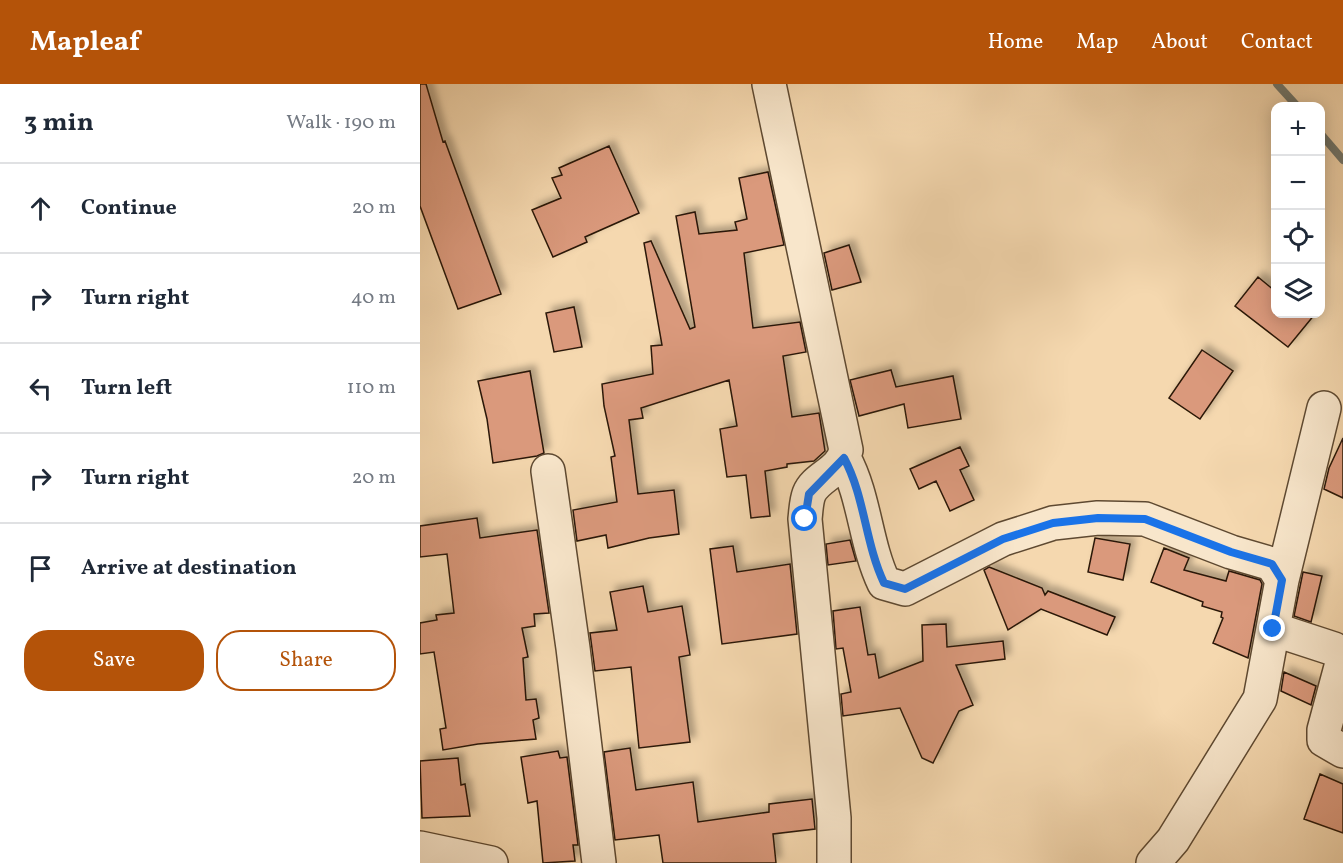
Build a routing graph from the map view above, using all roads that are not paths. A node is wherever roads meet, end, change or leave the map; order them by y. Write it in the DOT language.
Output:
graph roads {
  1 [pos="769,84"];
  2 [pos="1324,408"];
  3 [pos="844,458"];
  4 [pos="548,471"];
  5 [pos="1282,580"];
  6 [pos="1273,629"];
  7 [pos="1343,751"];
  8 [pos="420,848"];
  9 [pos="491,863"];
  10 [pos="599,863"];
  11 [pos="834,863"];
  12 [pos="1153,863"];
  1 -- 3 [label="street"];
  2 -- 5 [label="street"];
  3 -- 5 [label="street"];
  3 -- 11 [label="street"];
  4 -- 10 [label="street"];
  5 -- 6 [label="street"];
  6 -- 7 [label="street"];
  6 -- 12 [label="street"];
  8 -- 9 [label="street"];
}
